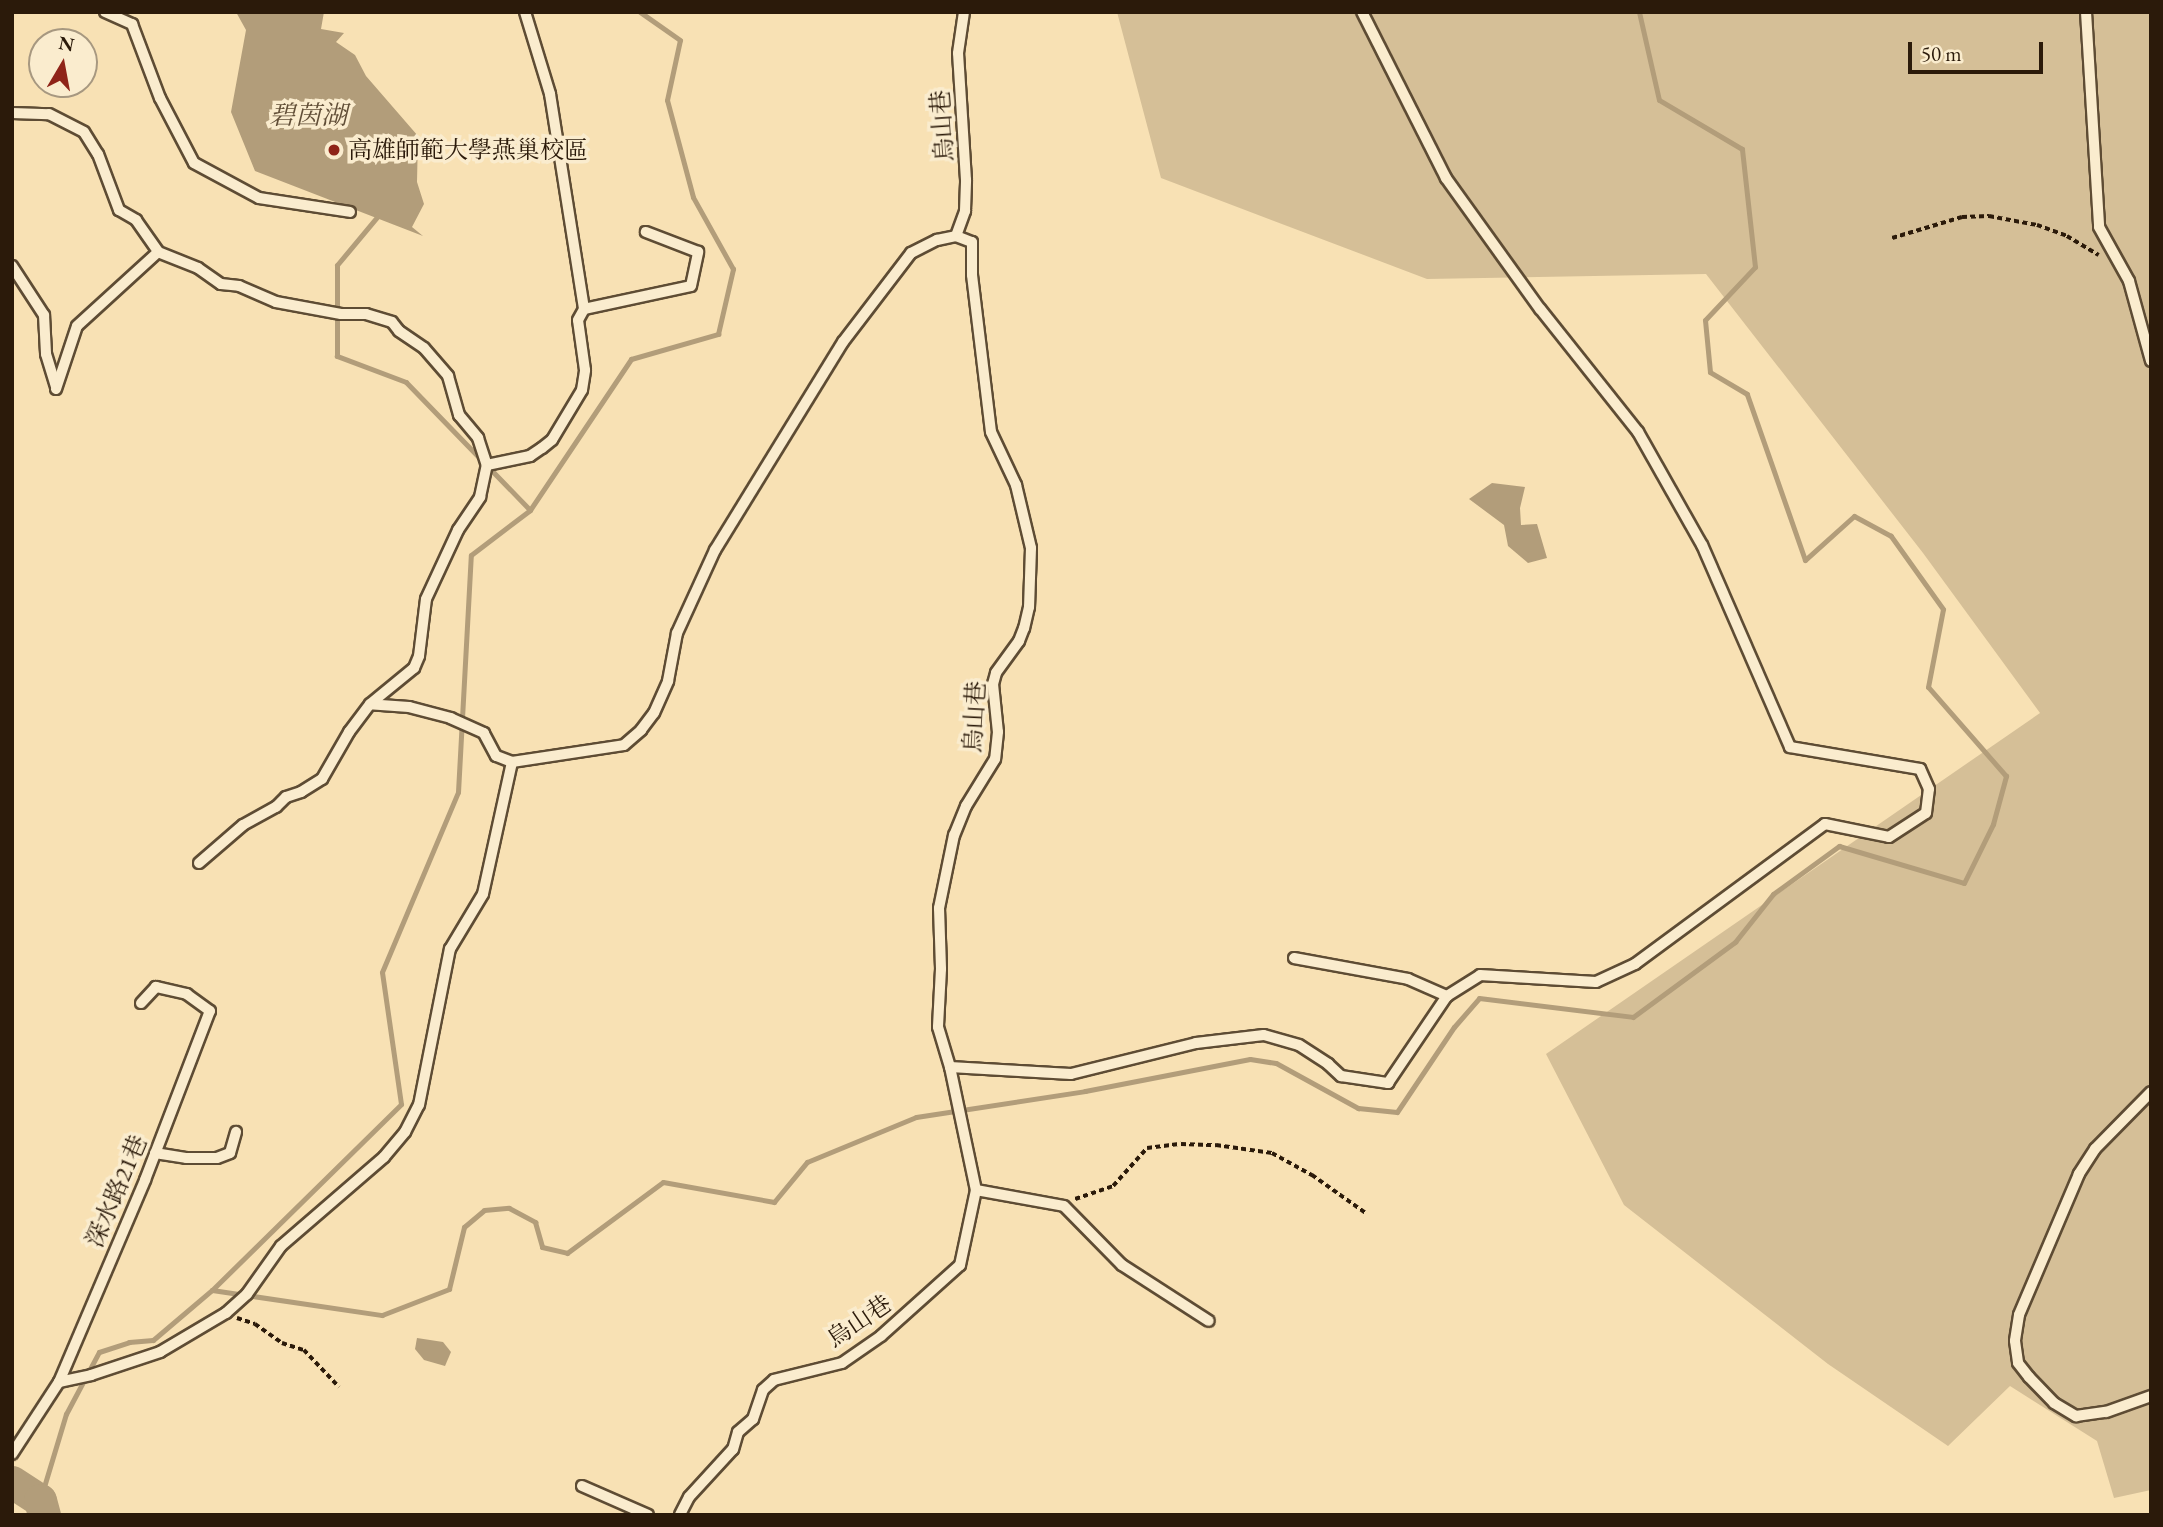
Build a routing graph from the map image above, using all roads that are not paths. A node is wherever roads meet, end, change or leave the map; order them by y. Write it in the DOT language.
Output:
graph roads {
  1 [pos="106,12"];
  2 [pos="525,12"];
  3 [pos="964,12"];
  4 [pos="1362,12"];
  5 [pos="2086,12"];
  6 [pos="12,113"];
  7 [pos="350,212"];
  8 [pos="646,232"];
  9 [pos="956,236"];
  10 [pos="158,252"];
  11 [pos="12,266"];
  12 [pos="584,309"];
  13 [pos="2151,361"];
  14 [pos="487,466"];
  15 [pos="370,704"];
  16 [pos="512,762"];
  17 [pos="199,863"];
  18 [pos="1294,958"];
  19 [pos="1447,996"];
  20 [pos="141,1003"];
  21 [pos="950,1066"];
  22 [pos="2151,1092"];
  23 [pos="236,1132"];
  24 [pos="155,1153"];
  25 [pos="975,1190"];
  26 [pos="1209,1321"];
  27 [pos="59,1382"];
  28 [pos="2151,1396"];
  29 [pos="12,1454"];
  30 [pos="583,1486"];
  31 [pos="648,1515"];
  32 [pos="680,1515"];
  1 -- 7 [label="lane"];
  2 -- 12 [label="lane"];
  3 -- 9 [label="lane, 烏山巷"];
  4 -- 19 [label="lane"];
  5 -- 13 [label="lane"];
  6 -- 10 [label="lane"];
  8 -- 12 [label="lane"];
  9 -- 16 [label="lane"];
  9 -- 21 [label="lane, 烏山巷"];
  10 -- 11 [label="lane"];
  10 -- 14 [label="lane"];
  12 -- 14 [label="lane"];
  14 -- 15 [label="lane"];
  15 -- 16 [label="lane"];
  15 -- 17 [label="lane"];
  16 -- 27 [label="lane"];
  18 -- 19 [label="lane"];
  19 -- 21 [label="lane"];
  20 -- 24 [label="lane, 深水路21巷"];
  21 -- 25 [label="lane, 烏山巷"];
  22 -- 28 [label="lane"];
  23 -- 24 [label="lane"];
  24 -- 27 [label="lane, 深水路21巷"];
  25 -- 26 [label="lane"];
  25 -- 32 [label="lane, 烏山巷"];
  27 -- 29 [label="lane, 深水路21巷"];
  30 -- 31 [label="lane"];
}
